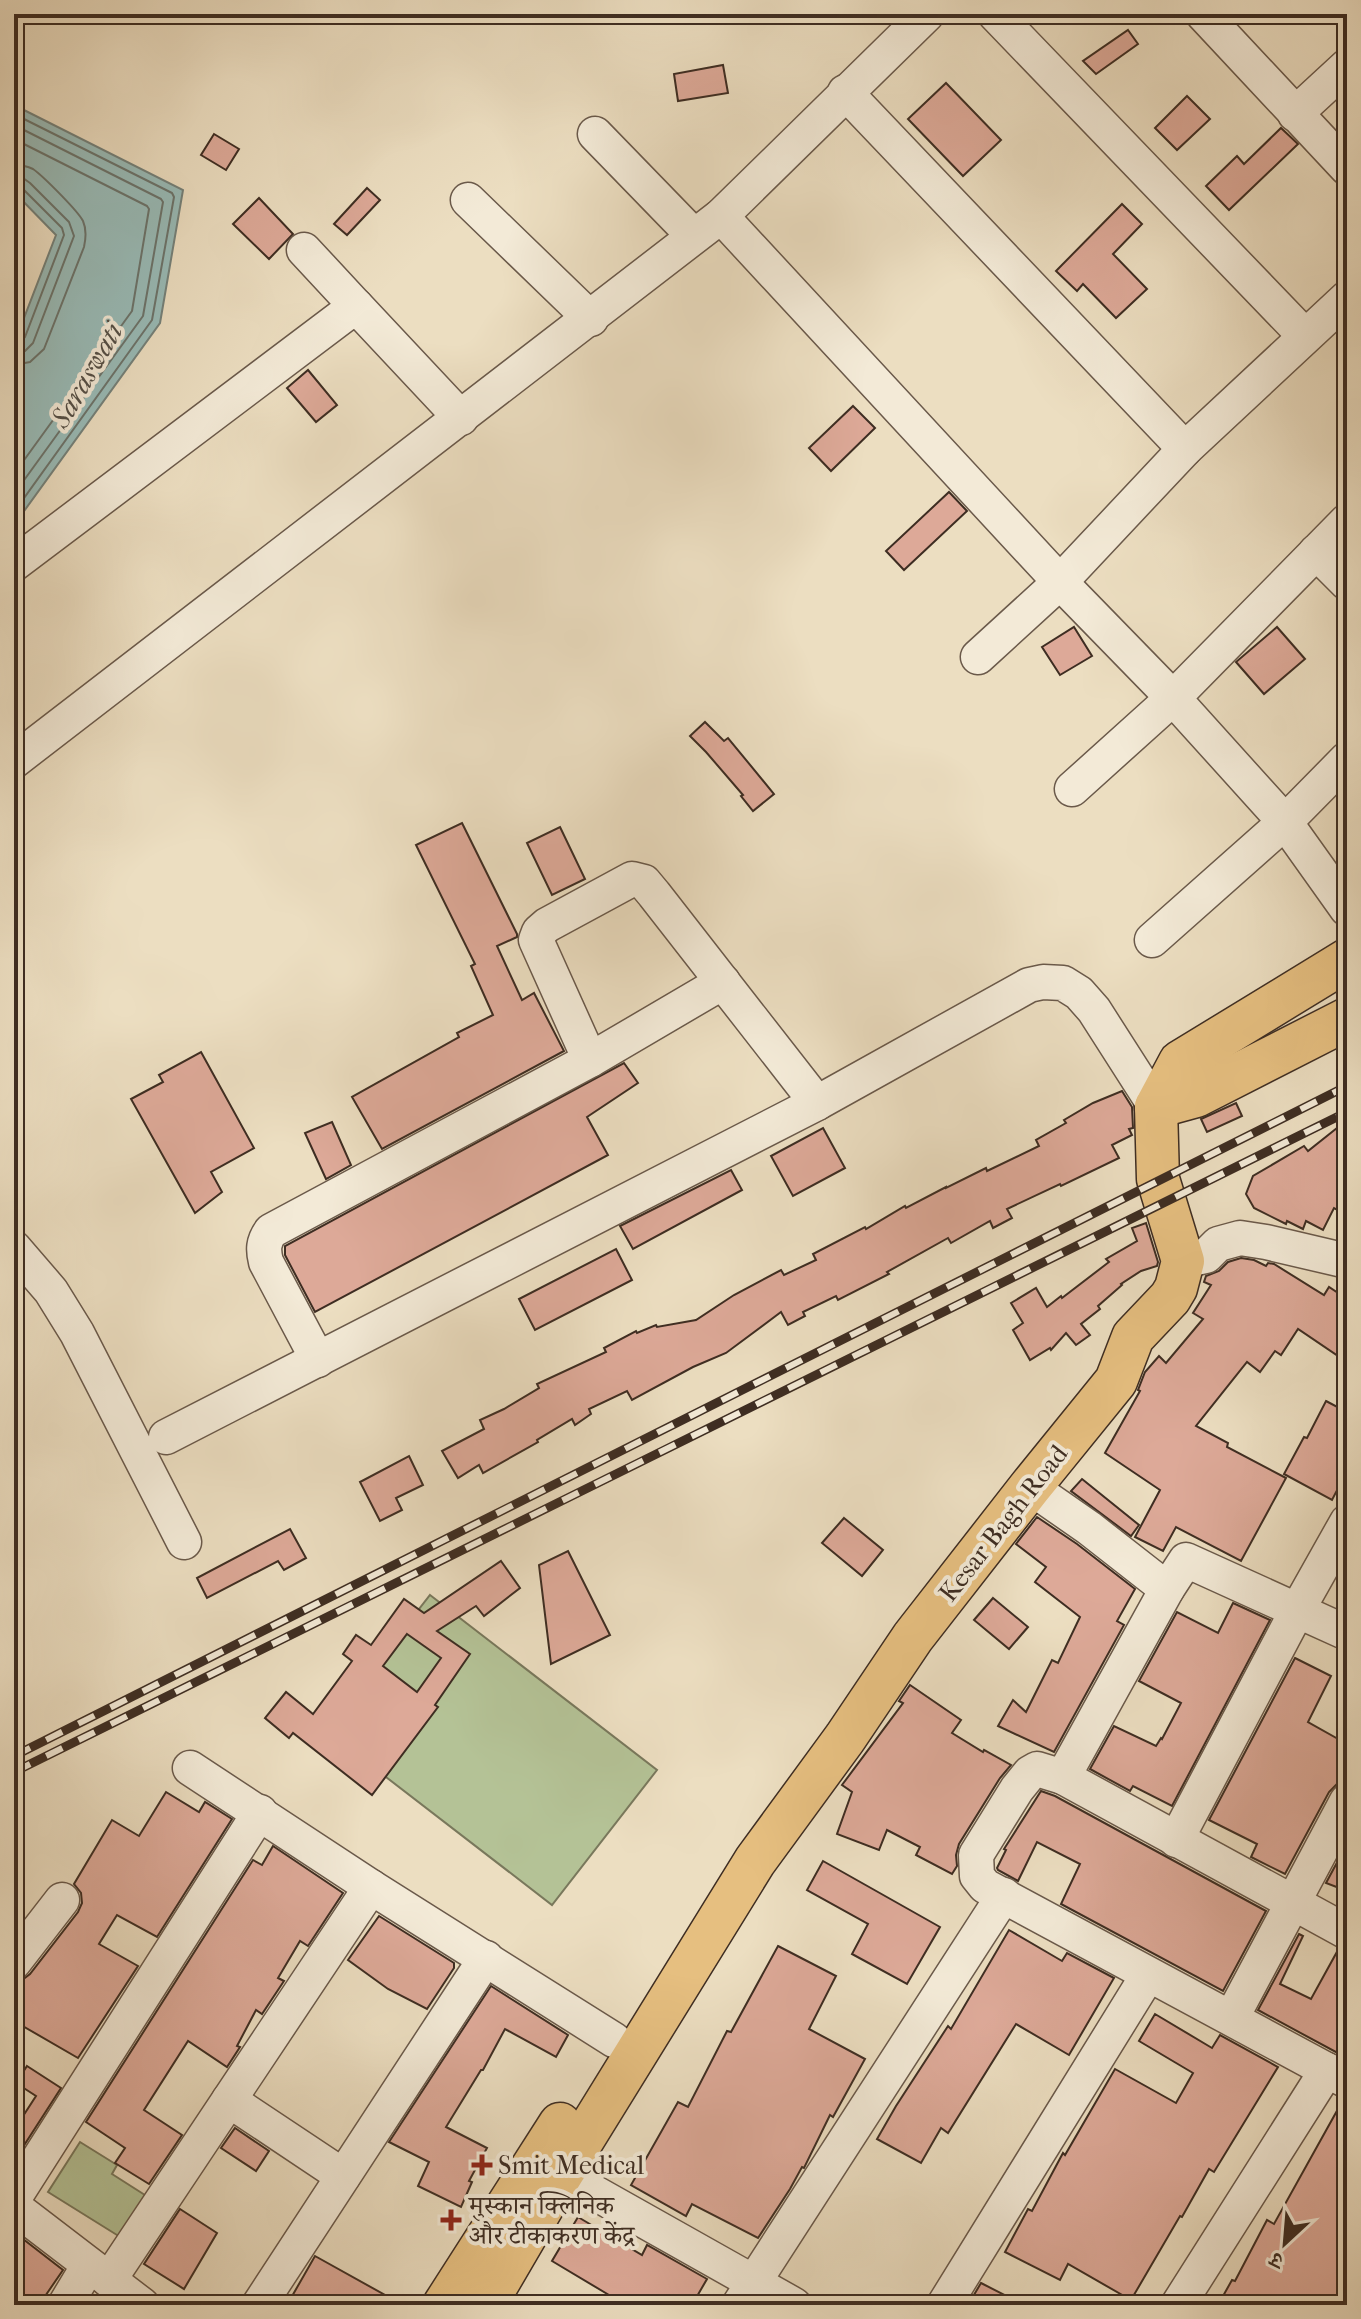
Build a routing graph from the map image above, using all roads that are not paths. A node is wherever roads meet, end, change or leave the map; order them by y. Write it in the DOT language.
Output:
graph roads {
  1 [pos="927,14"];
  2 [pos="995,14"];
  3 [pos="1203,14"];
  4 [pos="1347,66"];
  5 [pos="845,92"];
  6 [pos="1295,114"];
  7 [pos="595,134"];
  8 [pos="1347,168"];
  9 [pos="468,200"];
  10 [pos="707,226"];
  11 [pos="304,250"];
  12 [pos="1347,298"];
  13 [pos="356,306"];
  14 [pos="591,319"];
  15 [pos="1305,336"];
  16 [pos="461,418"];
  17 [pos="1185,449"];
  18 [pos="1347,521"];
  19 [pos="1316,552"];
  20 [pos="14,564"];
  21 [pos="1060,582"];
  22 [pos="1347,583"];
  23 [pos="978,657"];
  24 [pos="1173,698"];
  25 [pos="1347,759"];
  26 [pos="14,761"];
  27 [pos="1072,789"];
  28 [pos="1285,822"];
  29 [pos="1347,909"];
  30 [pos="1152,940"];
  31 [pos="1347,960"];
  32 [pos="723,982"];
  33 [pos="1347,1019"];
  34 [pos="590,1060"];
  35 [pos="817,1103"];
  36 [pos="1156,1107"];
  37 [pos="14,1248"];
  38 [pos="1183,1261"];
  39 [pos="1347,1261"];
  40 [pos="1133,1337"];
  41 [pos="318,1360"];
  42 [pos="166,1437"];
  43 [pos="1030,1487"];
  44 [pos="1347,1522"];
  45 [pos="184,1542"];
  46 [pos="1167,1589"];
  47 [pos="1298,1609"];
  48 [pos="1347,1633"];
  49 [pos="190,1768"];
  50 [pos="1063,1777"];
  51 [pos="1347,1801"];
  52 [pos="260,1812"];
  53 [pos="1176,1840"];
  54 [pos="371,1887"];
  55 [pos="1004,1895"];
  56 [pos="62,1900"];
  57 [pos="1292,1904"];
  58 [pos="1347,1932"];
  59 [pos="486,1958"];
  60 [pos="14,1962"];
  61 [pos="1148,1975"];
  62 [pos="1232,2017"];
  63 [pos="614,2040"];
  64 [pos="1337,2076"];
  65 [pos="229,2100"];
  66 [pos="582,2114"];
  67 [pos="548,2167"];
  68 [pos="343,2176"];
  69 [pos="14,2198"];
  70 [pos="14,2207"];
  71 [pos="99,2273"];
  72 [pos="746,2294"];
  73 [pos="65,2305"];
  74 [pos="142,2305"];
  75 [pos="259,2305"];
  76 [pos="444,2305"];
  77 [pos="485,2305"];
  78 [pos="794,2305"];
  79 [pos="944,2305"];
  80 [pos="1178,2305"];
  1 -- 5 [label="street"];
  2 -- 15 [label="street"];
  3 -- 6 [label="street"];
  4 -- 6 [label="street"];
  5 -- 10 [label="street"];
  5 -- 17 [label="street"];
  6 -- 8 [label="street"];
  7 -- 10 [label="street"];
  9 -- 14 [label="street"];
  10 -- 14 [label="street"];
  10 -- 21 [label="street"];
  11 -- 13 [label="street"];
  12 -- 15 [label="street"];
  13 -- 16 [label="street"];
  13 -- 20 [label="street"];
  14 -- 16 [label="street"];
  15 -- 17 [label="street"];
  16 -- 26 [label="street"];
  17 -- 21 [label="street"];
  18 -- 19 [label="street"];
  19 -- 22 [label="street"];
  19 -- 24 [label="street"];
  21 -- 23 [label="street"];
  21 -- 24 [label="street"];
  24 -- 27 [label="street"];
  24 -- 28 [label="street"];
  25 -- 28 [label="street"];
  28 -- 29 [label="street"];
  28 -- 30 [label="street"];
  31 -- 36 [label="main road"];
  32 -- 34 [label="street"];
  32 -- 34 [label="street"];
  32 -- 35 [label="street"];
  33 -- 36 [label="main road"];
  34 -- 41 [label="street"];
  35 -- 36 [label="street"];
  35 -- 41 [label="street"];
  36 -- 38 [label="main road"];
  37 -- 45 [label="street"];
  38 -- 39 [label="street"];
  38 -- 40 [label="main road, Kesar Bagh Road"];
  40 -- 43 [label="main road, Kesar Bagh Road"];
  40 -- 63 [label="main road"];
  41 -- 42 [label="street"];
  43 -- 46 [label="street"];
  43 -- 66 [label="main road, Kesar Bagh Road"];
  44 -- 47 [label="street"];
  46 -- 47 [label="street"];
  46 -- 50 [label="street"];
  47 -- 48 [label="street"];
  47 -- 53 [label="street"];
  49 -- 52 [label="street"];
  50 -- 53 [label="street"];
  50 -- 55 [label="street"];
  51 -- 57 [label="street"];
  52 -- 54 [label="street"];
  52 -- 69 [label="street"];
  53 -- 57 [label="street"];
  54 -- 59 [label="street"];
  54 -- 65 [label="street"];
  55 -- 61 [label="street"];
  55 -- 72 [label="street"];
  56 -- 60 [label="street"];
  57 -- 58 [label="street"];
  57 -- 62 [label="street"];
  59 -- 63 [label="street"];
  59 -- 68 [label="street"];
  61 -- 62 [label="street"];
  61 -- 79 [label="street"];
  62 -- 64 [label="street"];
  63 -- 66 [label="main road"];
  64 -- 80 [label="street"];
  65 -- 68 [label="street"];
  65 -- 71 [label="street"];
  66 -- 67 [label="main road"];
  67 -- 72 [label="street"];
  67 -- 76 [label="main road"];
  67 -- 77 [label="main road"];
  68 -- 75 [label="street"];
  70 -- 71 [label="street"];
  71 -- 73 [label="street"];
  71 -- 74 [label="street"];
  72 -- 78 [label="street"];
}
